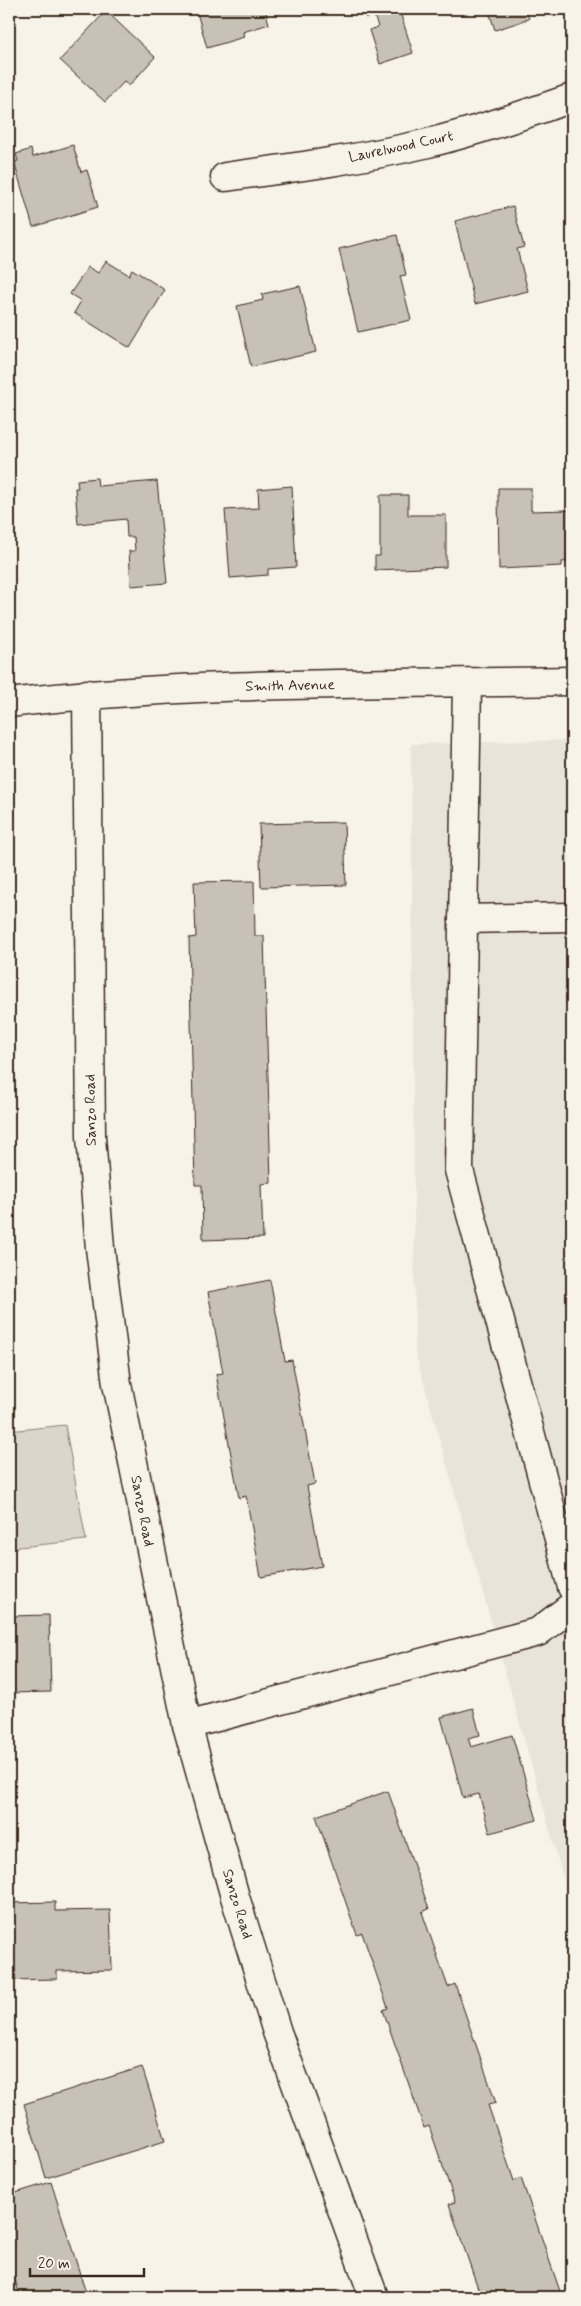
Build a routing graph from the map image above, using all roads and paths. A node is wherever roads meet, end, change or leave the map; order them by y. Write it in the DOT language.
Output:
graph roads {
  1 [pos="572,98"];
  2 [pos="225,177"];
  3 [pos="572,681"];
  4 [pos="466,683"];
  5 [pos="87,694"];
  6 [pos="9,703"];
  7 [pos="572,917"];
  8 [pos="463,919"];
  9 [pos="572,1588"];
  10 [pos="572,1606"];
  11 [pos="187,1725"];
  12 [pos="374,2297"];
  1 -- 2 [label="street, Laurelwood Court"];
  3 -- 4 [label="street, Smith Avenue"];
  4 -- 5 [label="street, Smith Avenue"];
  4 -- 8 [label="street"];
  5 -- 6 [label="street, Smith Avenue"];
  5 -- 11 [label="street, Sanzo Road"];
  7 -- 8 [label="street"];
  8 -- 9 [label="street"];
  10 -- 11 [label="street"];
  11 -- 12 [label="street, Sanzo Road"];
}
